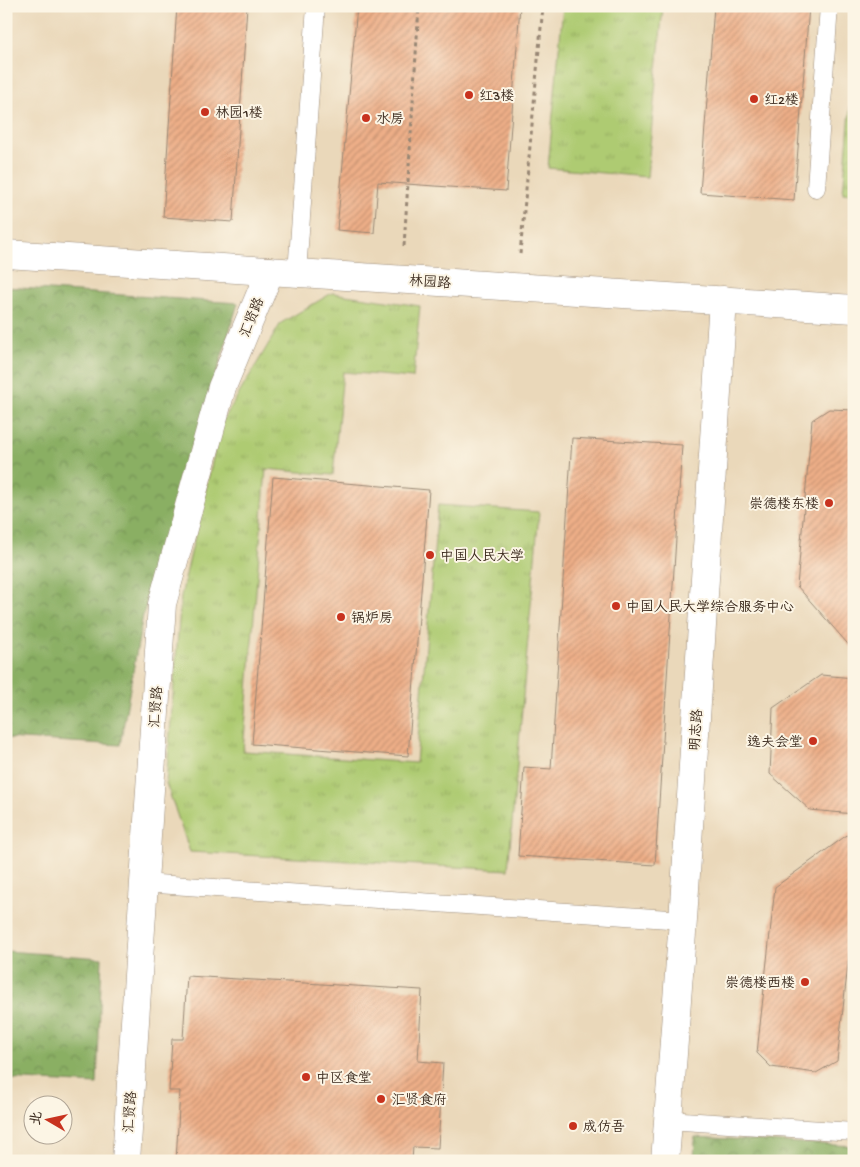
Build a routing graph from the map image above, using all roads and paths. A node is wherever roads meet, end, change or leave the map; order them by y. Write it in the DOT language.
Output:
graph roads {
  1 [pos="316,6"];
  2 [pos="419,6"];
  3 [pos="543,6"];
  4 [pos="829,6"];
  5 [pos="816,188"];
  6 [pos="6,254"];
  7 [pos="270,271"];
  8 [pos="297,273"];
  9 [pos="402,279"];
  10 [pos="517,287"];
  11 [pos="723,300"];
  12 [pos="854,309"];
  13 [pos="143,883"];
  14 [pos="683,920"];
  15 [pos="668,1120"];
  16 [pos="854,1132"];
  17 [pos="126,1161"];
  18 [pos="664,1161"];
  1 -- 8 [label="lane"];
  2 -- 9 [label="path"];
  3 -- 10 [label="path"];
  4 -- 5 [label="lane"];
  6 -- 7 [label="street, 林园路"];
  7 -- 8 [label="street, 林园路"];
  7 -- 13 [label="street, 汇贤路"];
  8 -- 9 [label="street, 林园路"];
  9 -- 10 [label="street, 林园路"];
  10 -- 11 [label="street, 林园路"];
  11 -- 12 [label="street, 林园路"];
  11 -- 14 [label="street, 明志路"];
  13 -- 14 [label="lane"];
  13 -- 17 [label="street, 汇贤路"];
  14 -- 15 [label="street, 明志路"];
  15 -- 16 [label="lane"];
  15 -- 18 [label="street, 明志路"];
}
